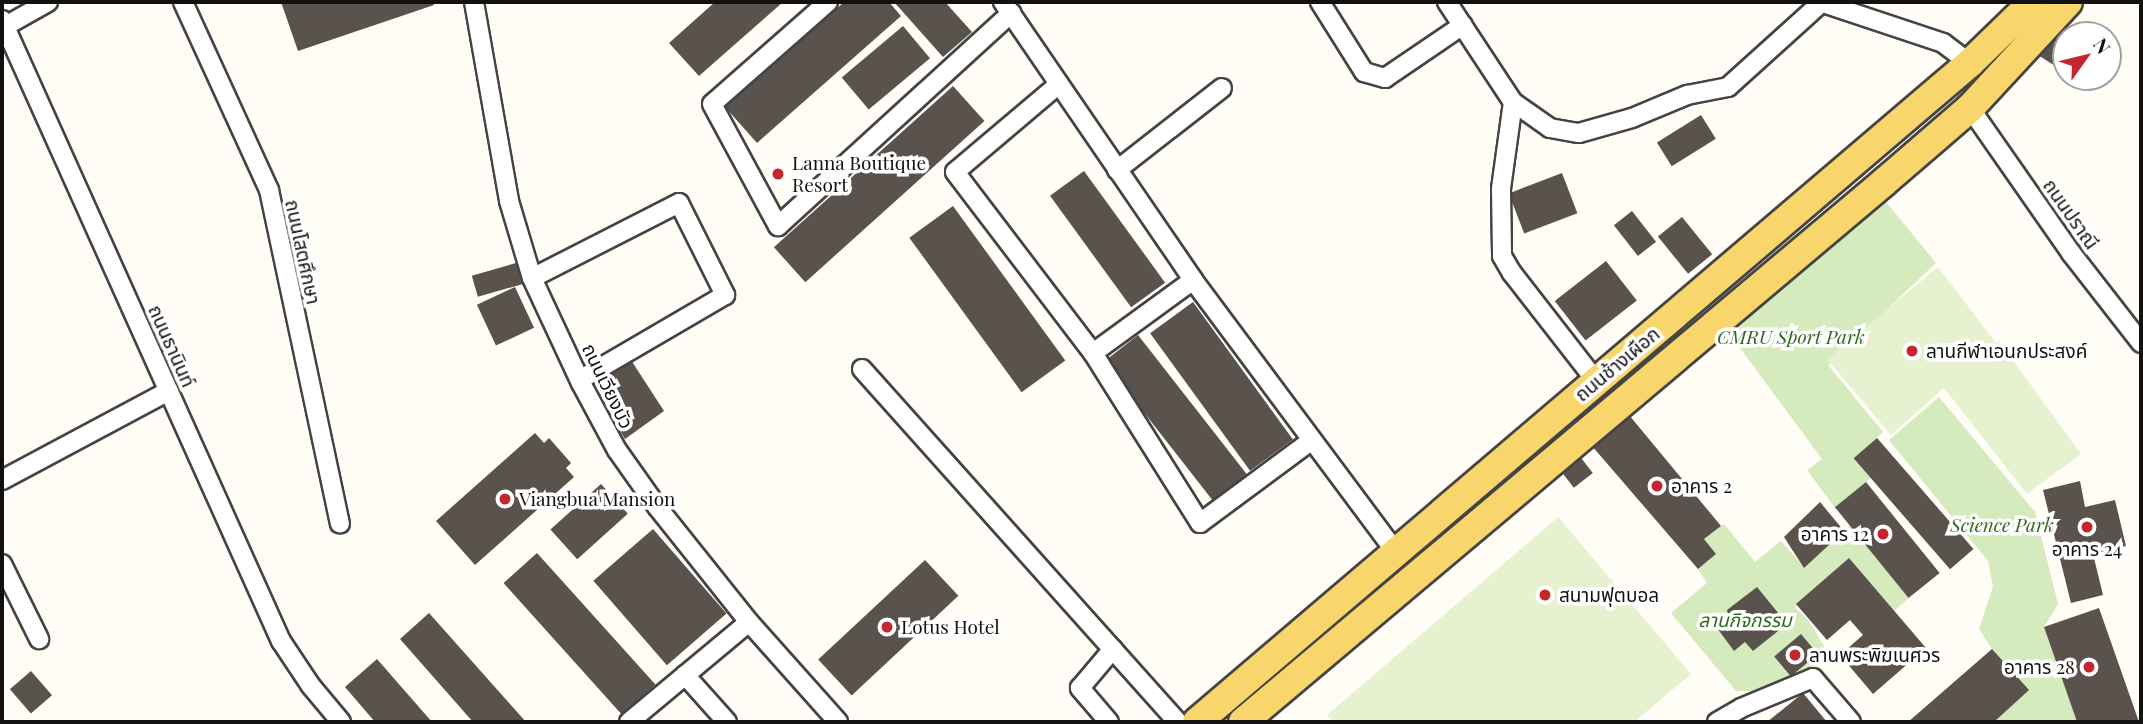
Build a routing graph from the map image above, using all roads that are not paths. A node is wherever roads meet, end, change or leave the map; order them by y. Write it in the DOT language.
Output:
graph roads {
  1 [pos="48,2"];
  2 [pos="183,2"];
  3 [pos="474,2"];
  4 [pos="828,2"];
  5 [pos="1320,2"];
  6 [pos="1447,2"];
  7 [pos="1820,2"];
  8 [pos="2033,2"];
  9 [pos="2068,2"];
  10 [pos="1007,8"];
  11 [pos="3,25"];
  12 [pos="1462,25"];
  13 [pos="1970,63"];
  14 [pos="1059,84"];
  15 [pos="1222,88"];
  16 [pos="1513,102"];
  17 [pos="1970,108"];
  18 [pos="1117,170"];
  19 [pos="532,278"];
  20 [pos="1193,280"];
  21 [pos="2141,343"];
  22 [pos="1093,353"];
  23 [pos="862,369"];
  24 [pos="581,379"];
  25 [pos="1597,381"];
  26 [pos="169,391"];
  27 [pos="1312,440"];
  28 [pos="2,480"];
  29 [pos="340,524"];
  30 [pos="1395,551"];
  31 [pos="2,564"];
  32 [pos="749,622"];
  33 [pos="40,639"];
  34 [pos="1113,649"];
  35 [pos="685,675"];
  36 [pos="341,722"];
  37 [pos="629,722"];
  38 [pos="727,722"];
  39 [pos="838,722"];
  40 [pos="1109,722"];
  41 [pos="1178,722"];
  42 [pos="1197,722"];
  43 [pos="1243,722"];
  44 [pos="1717,722"];
  45 [pos="1851,722"];
  1 -- 11 [label="street"];
  2 -- 29 [label="street, ถนนโสตศึกษา"];
  3 -- 19 [label="street, ถนนเวียงบัว"];
  4 -- 10 [label="street"];
  5 -- 12 [label="street"];
  6 -- 12 [label="street"];
  7 -- 13 [label="street"];
  7 -- 16 [label="street"];
  8 -- 13 [label="main road, ถนนช้างเผือก"];
  9 -- 17 [label="main road, ถนนช้างเผือก"];
  10 -- 14 [label="street"];
  11 -- 26 [label="street, ถนนธานินท์"];
  12 -- 16 [label="street"];
  13 -- 25 [label="main road, ถนนช้างเผือก"];
  14 -- 18 [label="street"];
  14 -- 22 [label="street"];
  15 -- 18 [label="street"];
  16 -- 25 [label="street"];
  17 -- 21 [label="street, ถนนปราณี"];
  17 -- 43 [label="main road, ถนนช้างเผือก"];
  18 -- 20 [label="street"];
  19 -- 24 [label="street, ถนนเวียงบัว"];
  19 -- 24 [label="street"];
  20 -- 22 [label="street"];
  20 -- 27 [label="street"];
  22 -- 27 [label="street"];
  23 -- 34 [label="street"];
  24 -- 32 [label="street, ถนนเวียงบัว"];
  25 -- 30 [label="main road, ถนนช้างเผือก"];
  26 -- 28 [label="street"];
  26 -- 36 [label="street, ถนนธานินท์"];
  27 -- 30 [label="street"];
  30 -- 42 [label="main road, ถนนช้างเผือก"];
  31 -- 33 [label="street"];
  32 -- 35 [label="street"];
  32 -- 39 [label="street, ถนนเวียงบัว"];
  34 -- 40 [label="street"];
  34 -- 41 [label="street"];
  35 -- 37 [label="street"];
  35 -- 38 [label="street"];
  44 -- 45 [label="street"];
}
